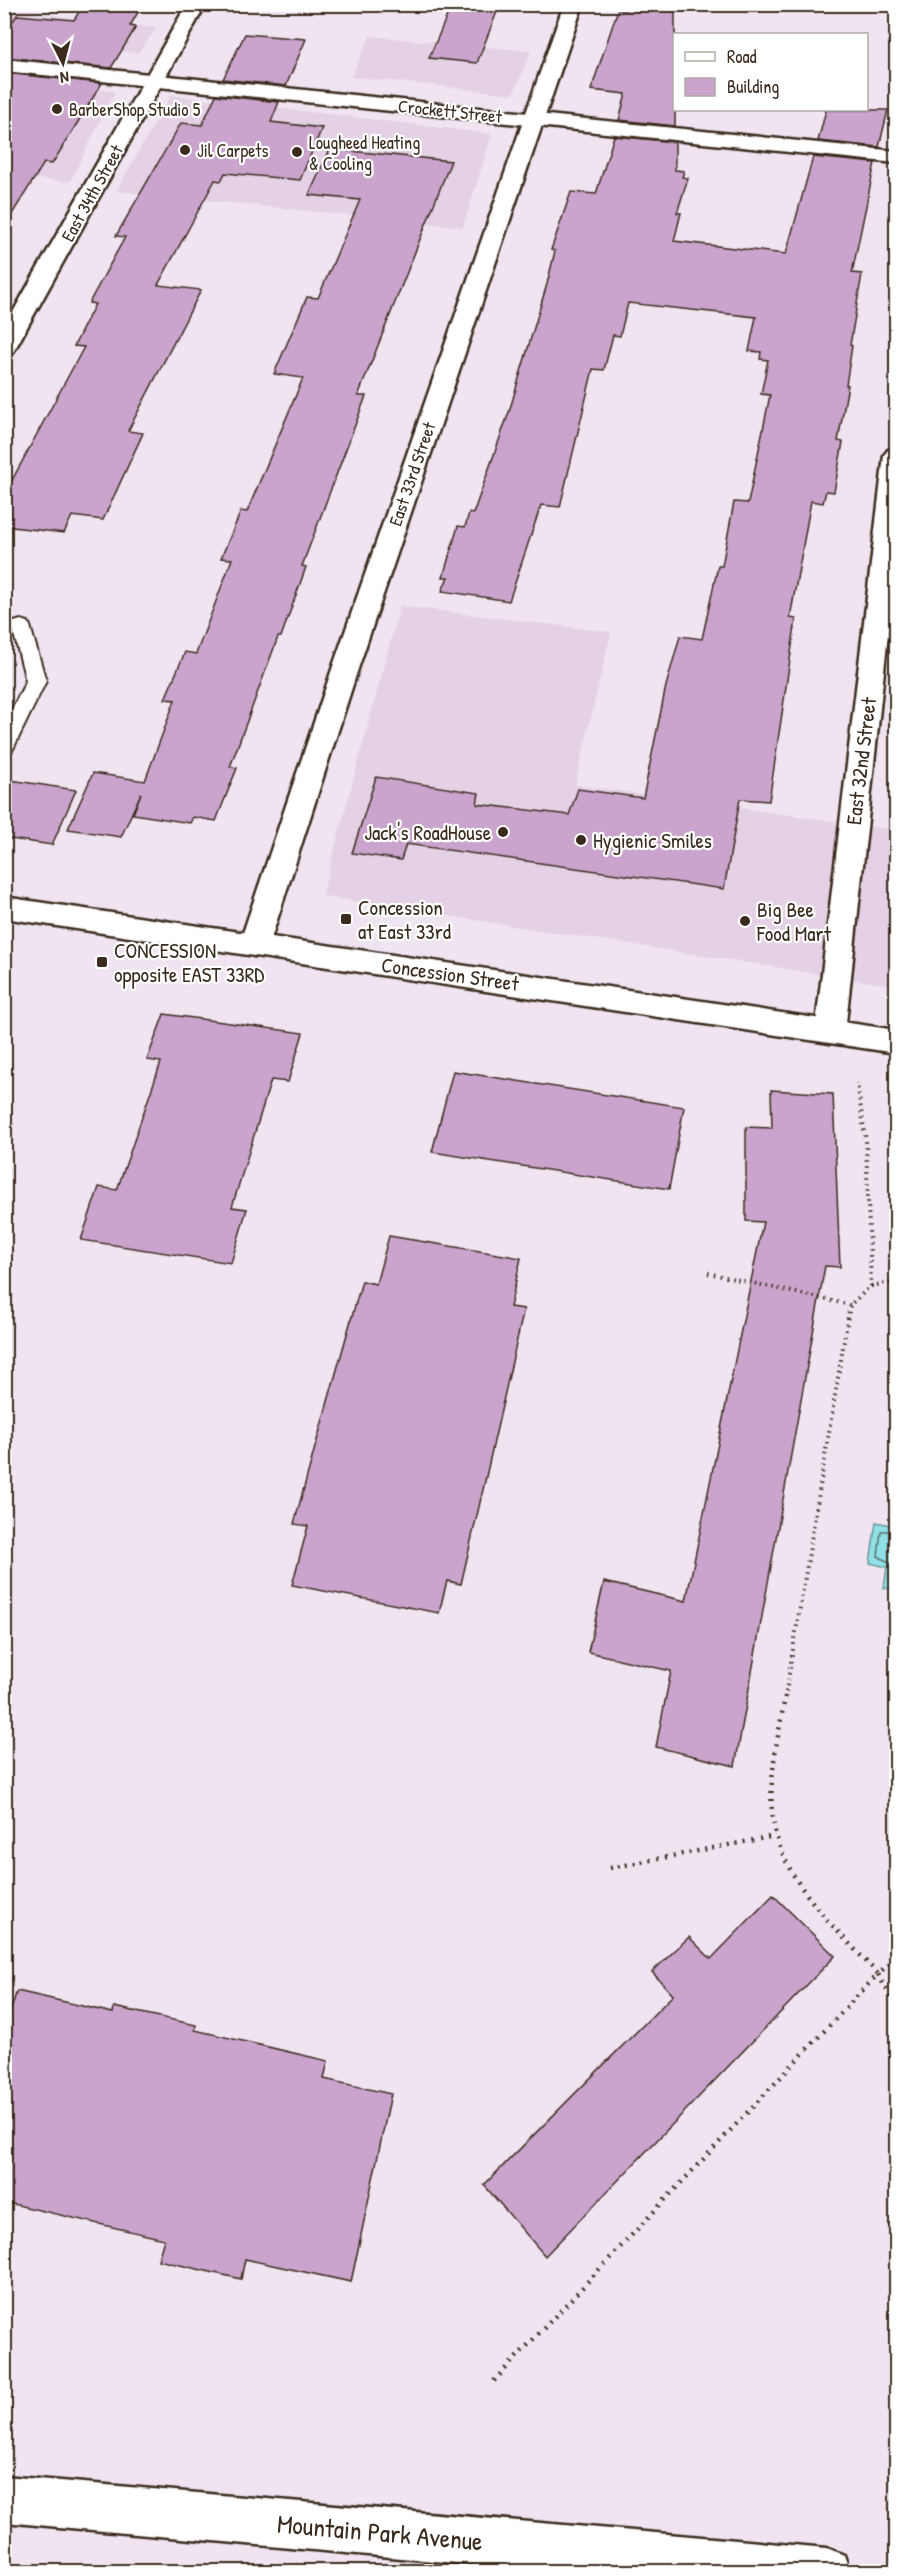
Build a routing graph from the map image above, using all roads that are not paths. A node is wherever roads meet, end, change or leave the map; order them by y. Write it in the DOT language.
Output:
graph roads {
  1 [pos="197,4"];
  2 [pos="574,4"];
  3 [pos="4,65"];
  4 [pos="154,80"];
  5 [pos="535,120"];
  6 [pos="897,157"];
  7 [pos="4,350"];
  8 [pos="897,455"];
  9 [pos="21,626"];
  10 [pos="4,747"];
  11 [pos="4,907"];
  12 [pos="254,945"];
  13 [pos="830,1032"];
  14 [pos="897,1042"];
  15 [pos="4,2499"];
  16 [pos="827,2571"];
  1 -- 4 [label="street, East 34th Street"];
  2 -- 5 [label="street, East 33rd Street"];
  3 -- 4 [label="street, Crockett Street"];
  4 -- 5 [label="street, Crockett Street"];
  4 -- 7 [label="street, East 34th Street"];
  5 -- 6 [label="street, Crockett Street"];
  5 -- 12 [label="street, East 33rd Street"];
  8 -- 13 [label="street, East 32nd Street"];
  9 -- 10 [label="lane"];
  11 -- 12 [label="street, Concession Street"];
  12 -- 13 [label="street, Concession Street"];
  13 -- 14 [label="street, Concession Street"];
  15 -- 16 [label="street, Mountain Park Avenue"];
}
